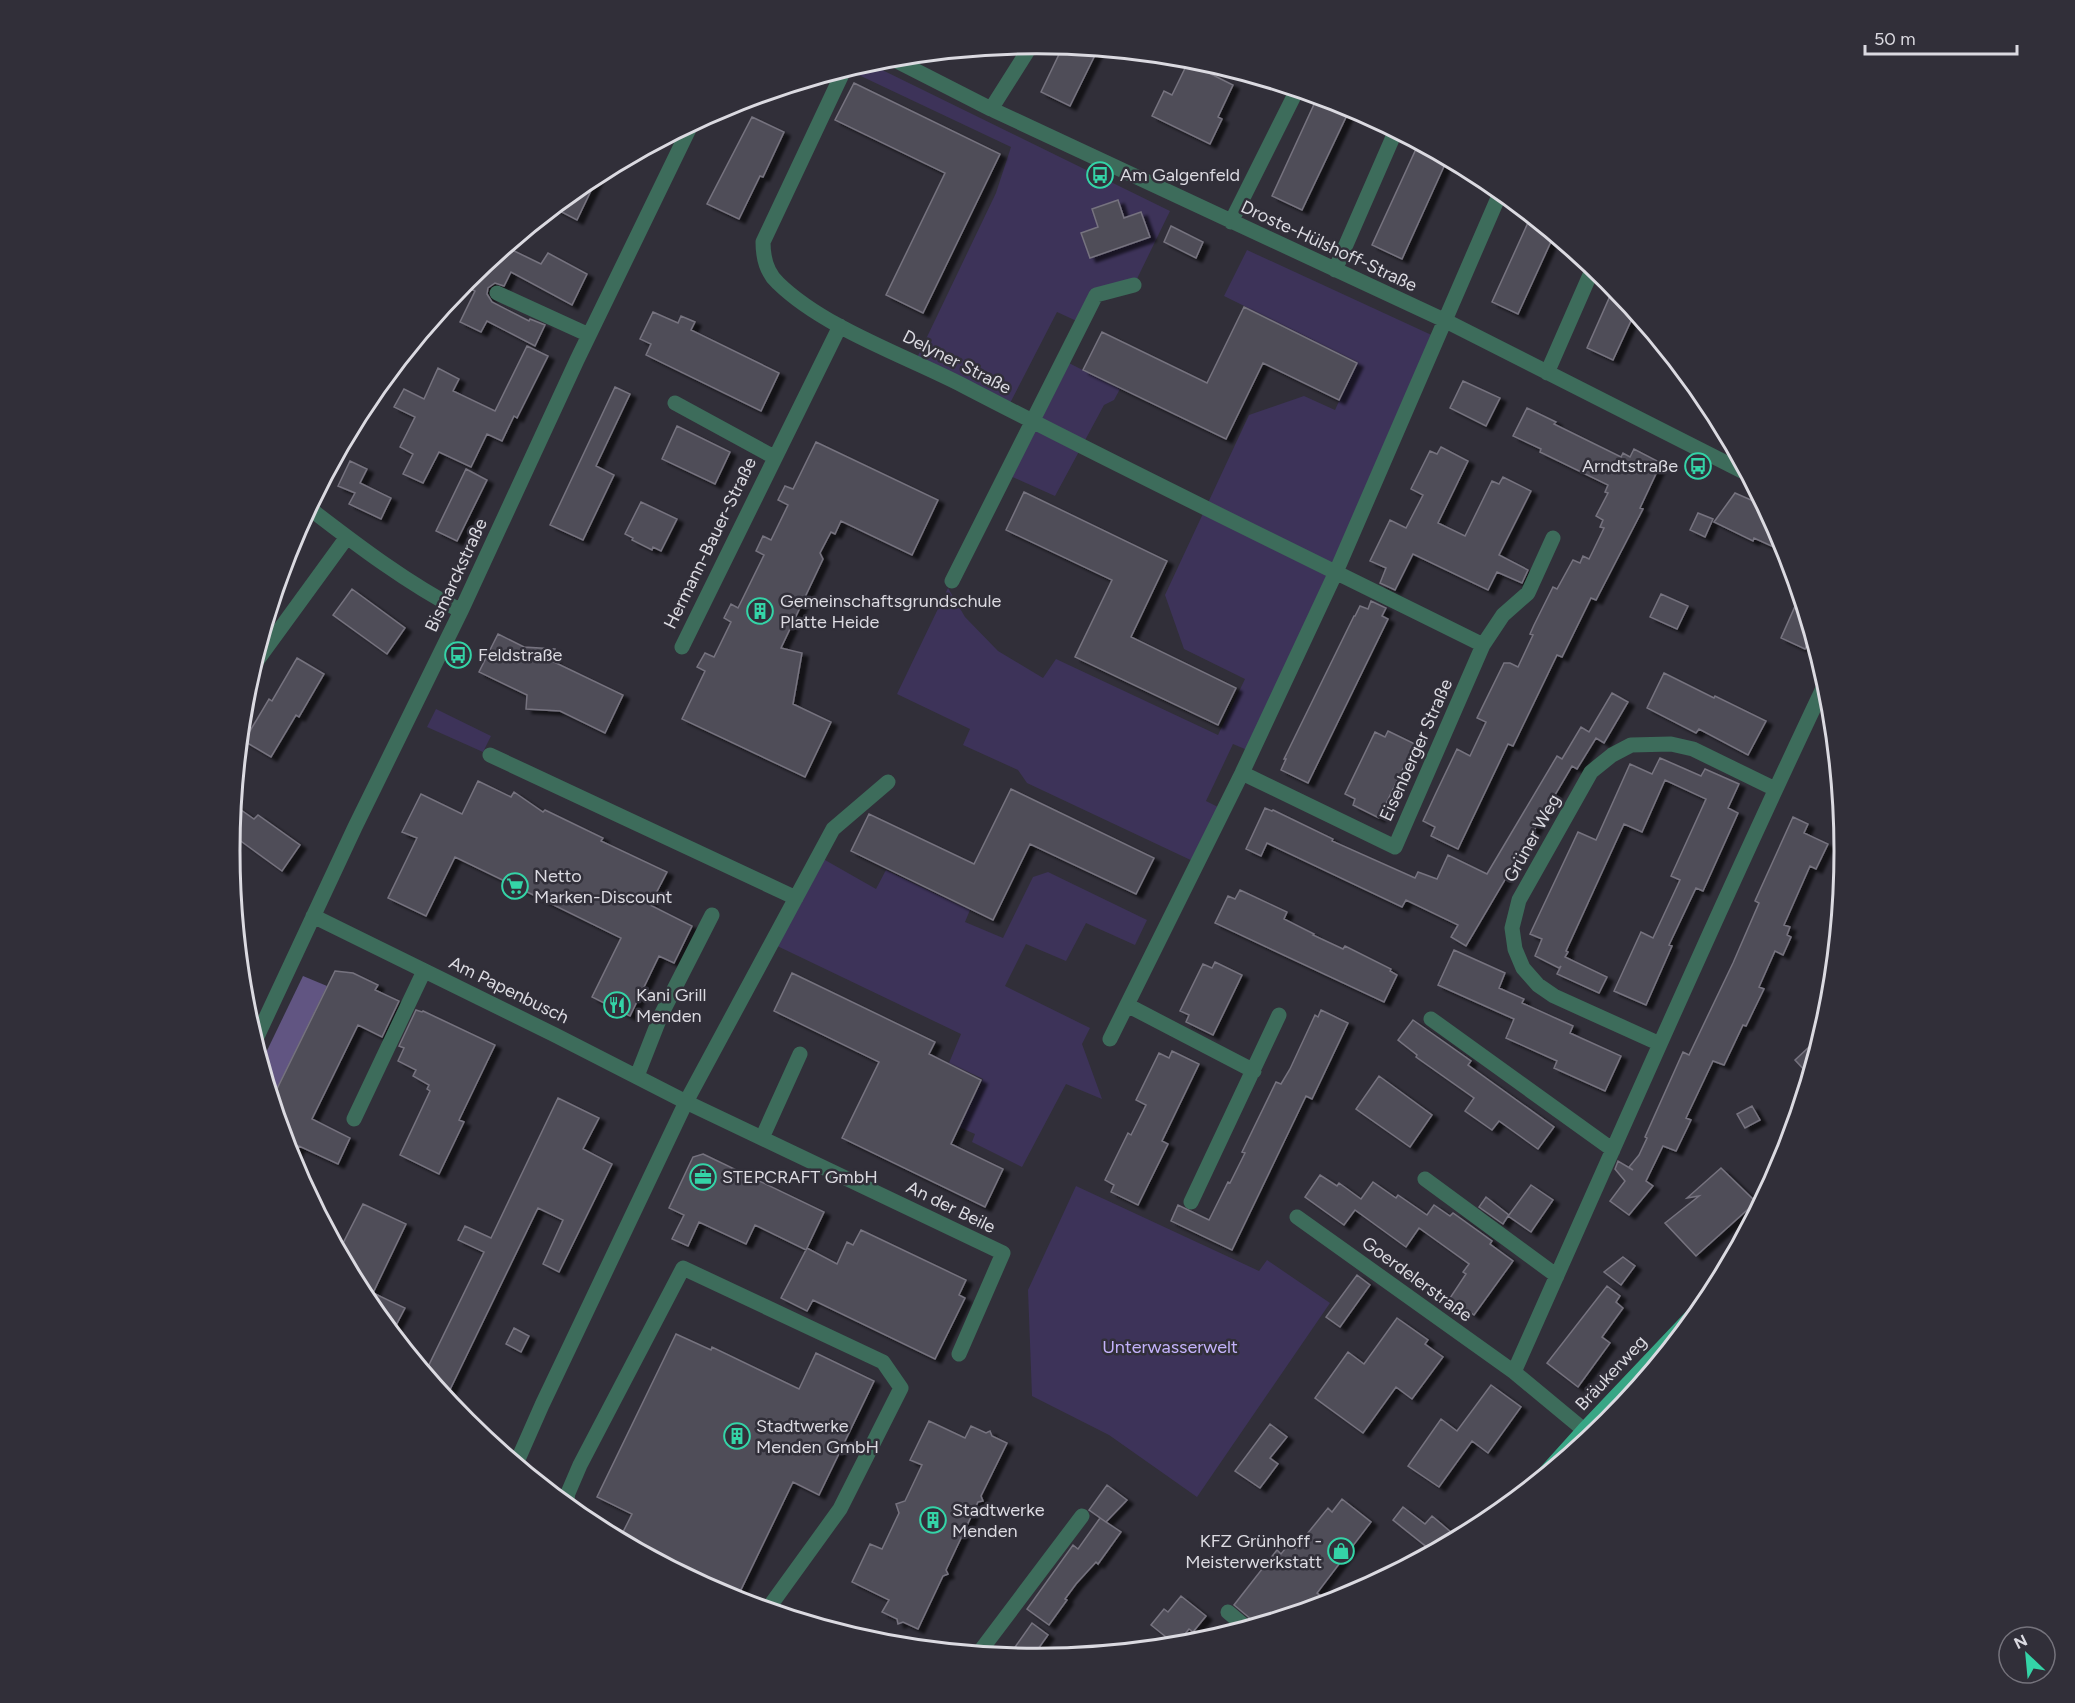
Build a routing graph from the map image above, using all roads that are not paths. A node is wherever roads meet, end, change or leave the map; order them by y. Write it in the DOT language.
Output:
graph roads {
  1 [pos="1025,54"];
  2 [pos="905,65"];
  3 [pos="840,79"];
  4 [pos="1294,96"];
  5 [pos="990,109"];
  6 [pos="686,136"];
  7 [pos="1393,137"];
  8 [pos="1497,200"];
  9 [pos="1231,222"];
  10 [pos="1335,270"];
  11 [pos="1589,277"];
  12 [pos="1134,285"];
  13 [pos="497,293"];
  14 [pos="1446,321"];
  15 [pos="840,326"];
  16 [pos="589,335"];
  17 [pos="1546,373"];
  18 [pos="675,403"];
  19 [pos="1033,422"];
  20 [pos="774,457"];
  21 [pos="1736,468"];
  22 [pos="316,513"];
  23 [pos="347,537"];
  24 [pos="1553,538"];
  25 [pos="1336,572"];
  26 [pos="952,581"];
  27 [pos="461,611"];
  28 [pos="1483,645"];
  29 [pos="682,647"];
  30 [pos="266,648"];
  31 [pos="1820,695"];
  32 [pos="489,756"];
  33 [pos="1242,773"];
  34 [pos="888,782"];
  35 [pos="1775,789"];
  36 [pos="796,898"];
  37 [pos="712,915"];
  38 [pos="313,916"];
  39 [pos="424,971"];
  40 [pos="1127,1005"];
  41 [pos="1280,1015"];
  42 [pos="1431,1019"];
  43 [pos="260,1030"];
  44 [pos="1110,1039"];
  45 [pos="1660,1044"];
  46 [pos="800,1054"];
  47 [pos="1254,1071"];
  48 [pos="637,1076"];
  49 [pos="686,1102"];
  50 [pos="354,1119"];
  51 [pos="762,1138"];
  52 [pos="1613,1150"];
  53 [pos="1425,1179"];
  54 [pos="1191,1202"];
  55 [pos="1298,1217"];
  56 [pos="1557,1276"];
  57 [pos="959,1354"];
  58 [pos="1655,1355"];
  59 [pos="1514,1372"];
  60 [pos="1584,1430"];
  61 [pos="1577,1438"];
  62 [pos="519,1457"];
  63 [pos="568,1496"];
  64 [pos="1082,1516"];
  65 [pos="772,1603"];
  66 [pos="1228,1612"];
  67 [pos="1241,1623"];
  68 [pos="983,1647"];
  1 -- 5 [label="street"];
  2 -- 5 [label="street, Droste-Hülshoff-Straße"];
  3 -- 15 [label="street, Delyner Straße"];
  4 -- 9 [label="street"];
  5 -- 9 [label="street, Droste-Hülshoff-Straße"];
  6 -- 16 [label="street, Bismarckstraße"];
  7 -- 10 [label="street"];
  8 -- 14 [label="street"];
  9 -- 10 [label="street, Droste-Hülshoff-Straße"];
  10 -- 14 [label="street, Droste-Hülshoff-Straße"];
  11 -- 17 [label="street"];
  12 -- 19 [label="street"];
  13 -- 16 [label="street"];
  14 -- 17 [label="street, Droste-Hülshoff-Straße"];
  14 -- 25 [label="street"];
  15 -- 19 [label="street, Delyner Straße"];
  15 -- 20 [label="street, Hermann-Bauer-Straße"];
  16 -- 27 [label="street, Bismarckstraße"];
  17 -- 21 [label="street, Droste-Hülshoff-Straße"];
  18 -- 20 [label="street, Hermann-Bauer-Straße"];
  19 -- 25 [label="street, Delyner Straße"];
  19 -- 26 [label="street"];
  20 -- 29 [label="street, Hermann-Bauer-Straße"];
  22 -- 23 [label="street"];
  23 -- 27 [label="street"];
  23 -- 30 [label="street"];
  24 -- 28 [label="street, Eisenberger Straße"];
  25 -- 28 [label="street"];
  25 -- 33 [label="street"];
  27 -- 38 [label="street, Bismarckstraße"];
  28 -- 33 [label="street, Eisenberger Straße"];
  31 -- 35 [label="street"];
  32 -- 36 [label="street"];
  33 -- 40 [label="street"];
  34 -- 36 [label="street"];
  35 -- 45 [label="street"];
  35 -- 45 [label="street, Grüner Weg"];
  36 -- 49 [label="street"];
  37 -- 48 [label="street"];
  38 -- 39 [label="street, Am Papenbusch"];
  38 -- 43 [label="street, Bismarckstraße"];
  39 -- 48 [label="street, Am Papenbusch"];
  39 -- 50 [label="street"];
  40 -- 44 [label="street"];
  40 -- 47 [label="street"];
  41 -- 47 [label="street"];
  42 -- 52 [label="street"];
  45 -- 52 [label="street"];
  46 -- 51 [label="street"];
  47 -- 54 [label="street"];
  48 -- 49 [label="street, Am Papenbusch"];
  49 -- 51 [label="street, An der Beile"];
  49 -- 62 [label="street"];
  51 -- 57 [label="street, An der Beile"];
  52 -- 56 [label="street"];
  53 -- 56 [label="street"];
  55 -- 59 [label="street, Goerdelerstraße"];
  56 -- 59 [label="street"];
  58 -- 60 [label="main road, Bräukerweg"];
  59 -- 60 [label="street"];
  60 -- 61 [label="main road, Bräukerweg"];
  63 -- 65 [label="street"];
  64 -- 68 [label="street"];
  66 -- 67 [label="street"];
}
